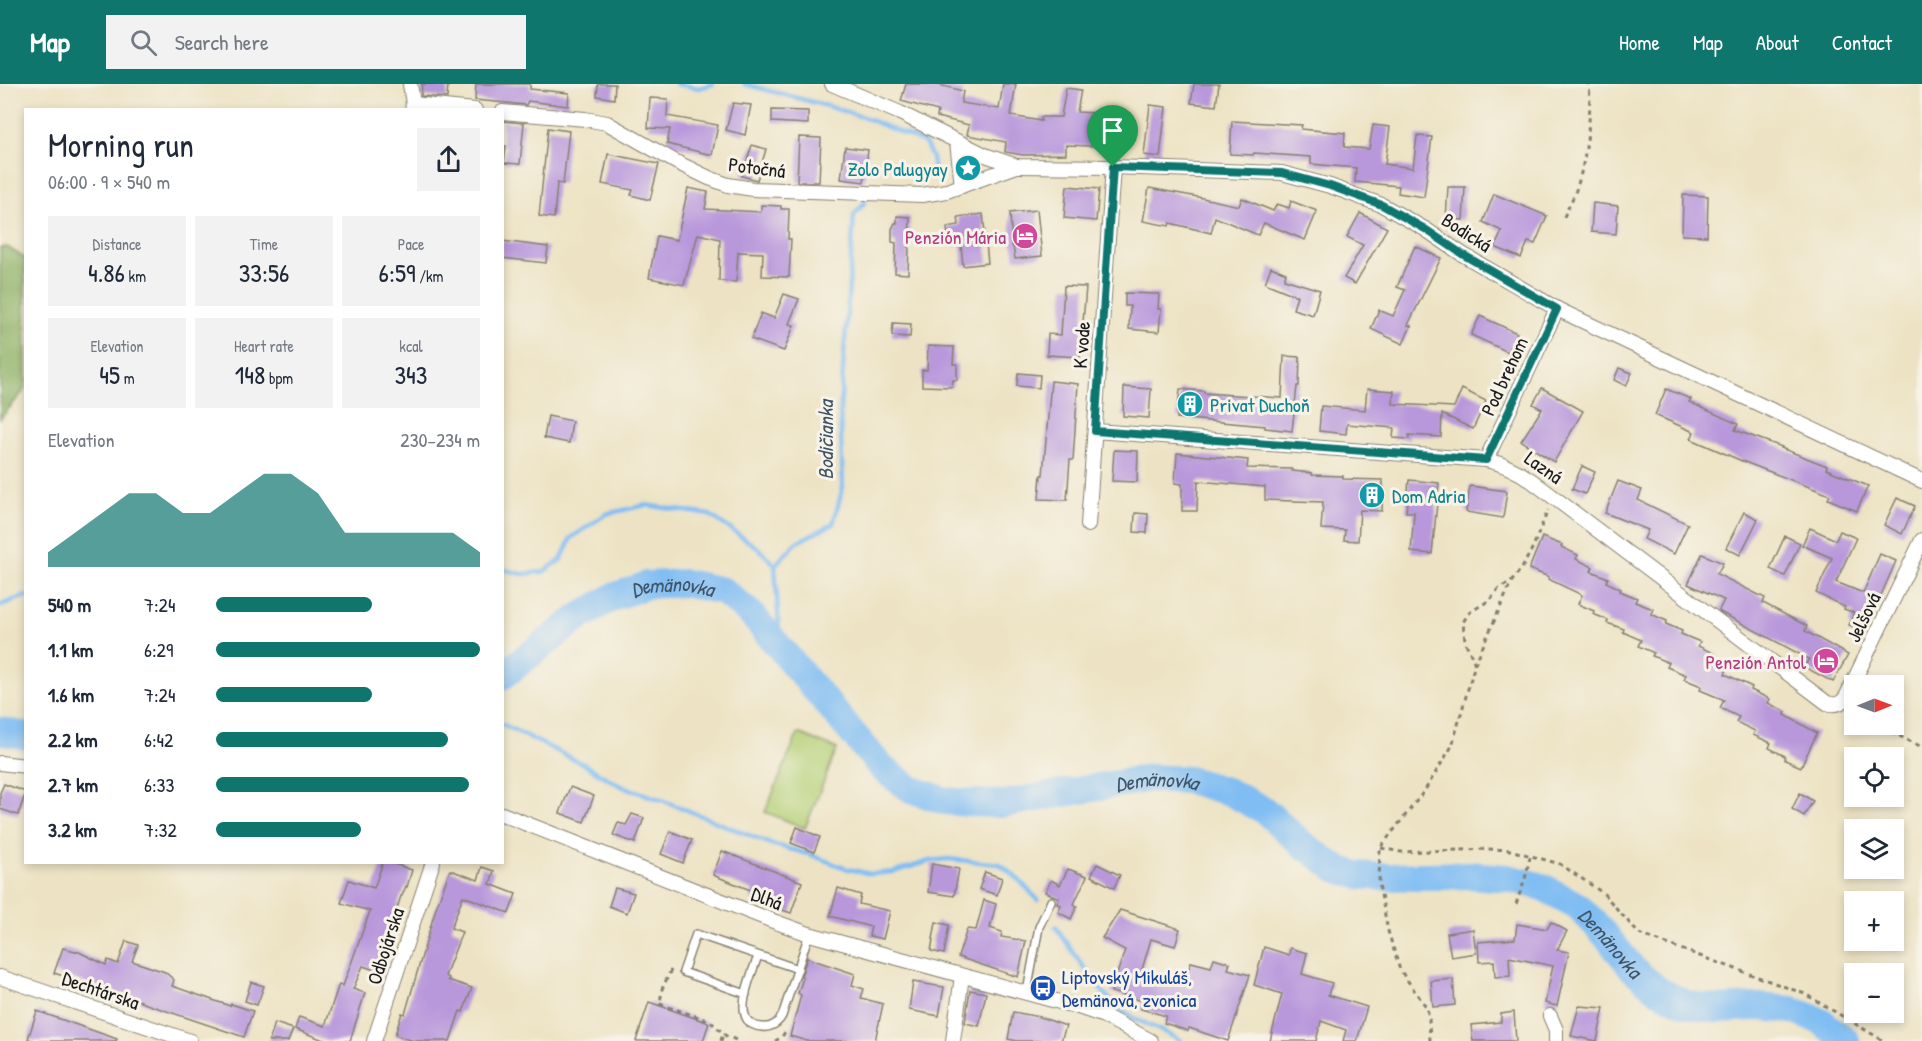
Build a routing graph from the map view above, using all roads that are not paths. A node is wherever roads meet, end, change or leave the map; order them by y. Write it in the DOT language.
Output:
graph roads {
  1 [pos="410,84"];
  2 [pos="832,84"];
  3 [pos="412,107"];
  4 [pos="433,108"];
  5 [pos="504,112"];
  6 [pos="957,142"];
  7 [pos="1017,166"];
  8 [pos="1113,167"];
  9 [pos="962,186"];
  10 [pos="1557,309"];
  11 [pos="1095,431"];
  12 [pos="1486,460"];
  13 [pos="1922,481"];
  14 [pos="1088,525"];
  15 [pos="1922,540"];
  16 [pos="1833,705"];
  17 [pos="0,763"];
  18 [pos="24,766"];
  19 [pos="504,815"];
  20 [pos="432,864"];
  21 [pos="1051,901"];
  22 [pos="809,934"];
  23 [pos="758,956"];
  24 [pos="798,969"];
  25 [pos="0,976"];
  26 [pos="962,976"];
  27 [pos="1027,992"];
  28 [pos="746,994"];
  29 [pos="1550,1016"];
  30 [pos="190,1041"];
  31 [pos="374,1041"];
  32 [pos="953,1041"];
  33 [pos="1151,1041"];
  34 [pos="1556,1041"];
  1 -- 3 [label="street"];
  2 -- 6 [label="street, Bodická"];
  3 -- 4 [label="street"];
  5 -- 9 [label="street, Potočná"];
  6 -- 7 [label="street, Bodická"];
  6 -- 9 [label="street"];
  7 -- 8 [label="street, Bodická"];
  7 -- 9 [label="street, Potočná"];
  8 -- 10 [label="street, Bodická"];
  8 -- 11 [label="street, K vode"];
  10 -- 12 [label="street, Pod brehom"];
  10 -- 13 [label="street, Bodická"];
  11 -- 12 [label="street, Lazná"];
  11 -- 14 [label="street, K vode"];
  12 -- 16 [label="street, Lazná"];
  15 -- 16 [label="street, Jelšová"];
  17 -- 18 [label="street"];
  19 -- 22 [label="street, Dlhá"];
  20 -- 31 [label="street, Odbojárska"];
  21 -- 27 [label="lane"];
  22 -- 24 [label="lane"];
  22 -- 26 [label="street, Dlhá"];
  23 -- 24 [label="lane"];
  23 -- 28 [label="lane"];
  23 -- 28 [label="lane"];
  24 -- 28 [label="lane"];
  25 -- 30 [label="street, Dechtárska"];
  26 -- 27 [label="street, Dlhá"];
  26 -- 32 [label="street"];
  27 -- 33 [label="street, Dlhá"];
  29 -- 34 [label="street"];
}
